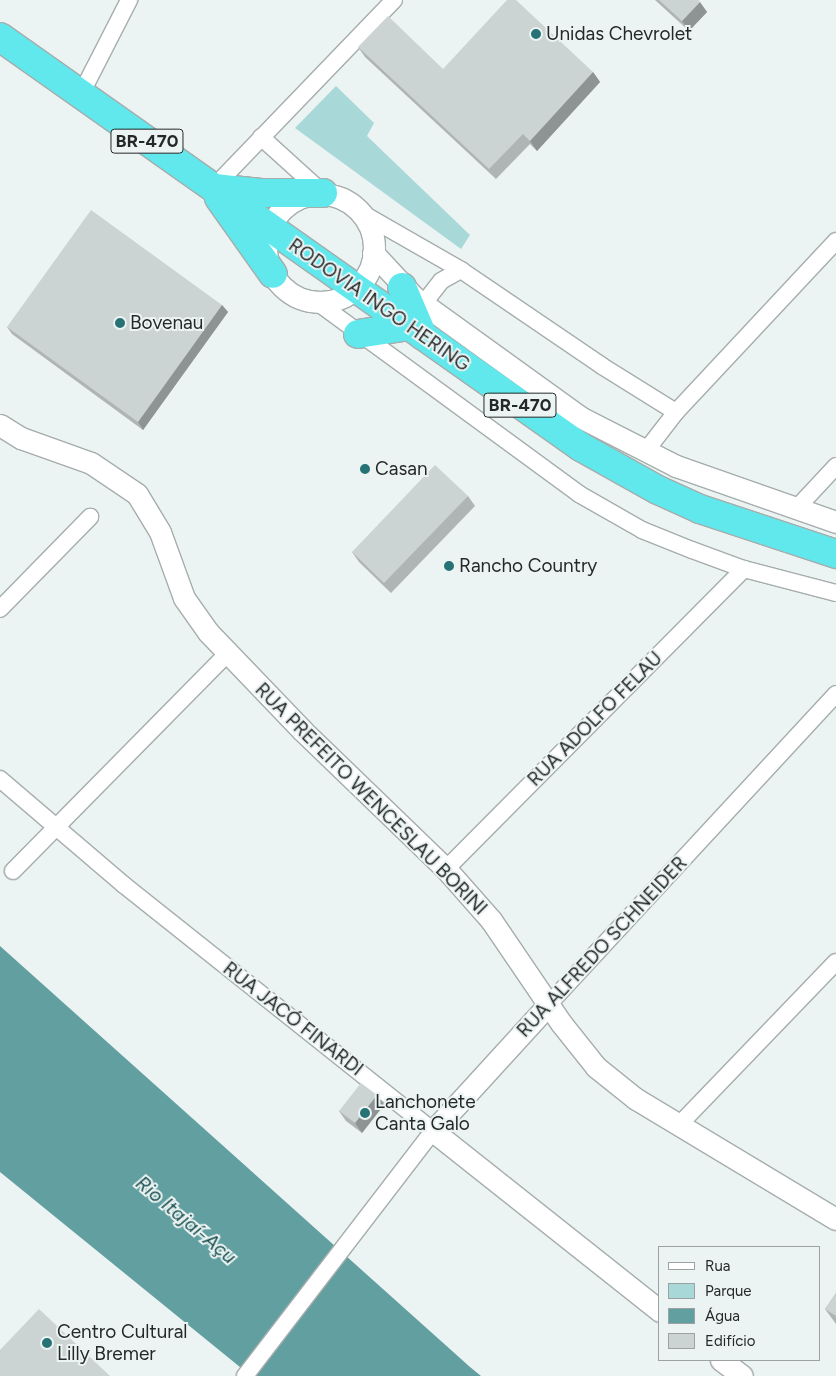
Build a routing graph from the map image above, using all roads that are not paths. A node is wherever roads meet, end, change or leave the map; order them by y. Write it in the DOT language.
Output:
graph roads {
  1 [pos="129,0"];
  2 [pos="394,0"];
  3 [pos="0,37"];
  4 [pos="81,94"];
  5 [pos="262,137"];
  6 [pos="213,188"];
  7 [pos="323,193"];
  8 [pos="365,215"];
  9 [pos="270,228"];
  10 [pos="836,241"];
  11 [pos="373,253"];
  12 [pos="461,270"];
  13 [pos="273,274"];
  14 [pos="402,287"];
  15 [pos="357,289"];
  16 [pos="317,302"];
  17 [pos="417,321"];
  18 [pos="358,334"];
  19 [pos="676,412"];
  20 [pos="0,425"];
  21 [pos="645,452"];
  22 [pos="836,466"];
  23 [pos="795,510"];
  24 [pos="90,517"];
  25 [pos="836,522"];
  26 [pos="836,554"];
  27 [pos="744,569"];
  28 [pos="836,593"];
  29 [pos="0,609"];
  30 [pos="226,654"];
  31 [pos="836,694"];
  32 [pos="0,779"];
  33 [pos="55,828"];
  34 [pos="446,869"];
  35 [pos="14,870"];
  36 [pos="836,962"];
  37 [pos="548,1006"];
  38 [pos="680,1125"];
  39 [pos="433,1131"];
  40 [pos="836,1219"];
  41 [pos="658,1309"];
  42 [pos="723,1361"];
  43 [pos="245,1376"];
  44 [pos="742,1376"];
  1 -- 4 [label="street"];
  2 -- 5 [label="street"];
  3 -- 4 [label="highway, RODOVIA INGO HERING / BR-470"];
  4 -- 6 [label="highway, RODOVIA INGO HERING / BR-470"];
  5 -- 6 [label="street"];
  5 -- 7 [label="street"];
  6 -- 7 [label="highway"];
  6 -- 9 [label="highway, RODOVIA INGO HERING / BR-470"];
  6 -- 13 [label="highway"];
  7 -- 8 [label="street"];
  7 -- 9 [label="street"];
  8 -- 11 [label="street"];
  8 -- 12 [label="street"];
  9 -- 13 [label="street"];
  9 -- 15 [label="highway, RODOVIA INGO HERING / BR-470"];
  10 -- 19 [label="street"];
  11 -- 14 [label="street"];
  11 -- 15 [label="street"];
  12 -- 17 [label="street"];
  12 -- 19 [label="street"];
  13 -- 16 [label="street"];
  14 -- 17 [label="highway"];
  15 -- 16 [label="street"];
  15 -- 17 [label="highway, RODOVIA INGO HERING / BR-470"];
  16 -- 18 [label="street"];
  17 -- 18 [label="highway"];
  17 -- 21 [label="street"];
  17 -- 26 [label="highway, RODOVIA INGO HERING / BR-470"];
  18 -- 27 [label="street"];
  19 -- 21 [label="street"];
  20 -- 30 [label="street, RUA PREFEITO WENCESLAU BORINI"];
  21 -- 23 [label="street"];
  22 -- 23 [label="street"];
  23 -- 25 [label="street"];
  24 -- 29 [label="street"];
  27 -- 28 [label="street"];
  27 -- 34 [label="street, RUA ADOLFO FELAU"];
  30 -- 33 [label="street"];
  30 -- 34 [label="street, RUA PREFEITO WENCESLAU BORINI"];
  31 -- 37 [label="street, RUA ALFREDO SCHNEIDER"];
  32 -- 33 [label="street, RUA JACÓ FINARDI"];
  33 -- 35 [label="street"];
  33 -- 39 [label="street, RUA JACÓ FINARDI"];
  34 -- 37 [label="street, RUA PREFEITO WENCESLAU BORINI"];
  36 -- 38 [label="street"];
  37 -- 38 [label="street, RUA PREFEITO WENCESLAU BORINI"];
  37 -- 39 [label="street, RUA ALFREDO SCHNEIDER"];
  38 -- 40 [label="street, RUA PREFEITO WENCESLAU BORINI"];
  39 -- 41 [label="street, RUA JACÓ FINARDI"];
  39 -- 43 [label="street, RUA ALFREDO SCHNEIDER"];
  42 -- 44 [label="street"];
}
